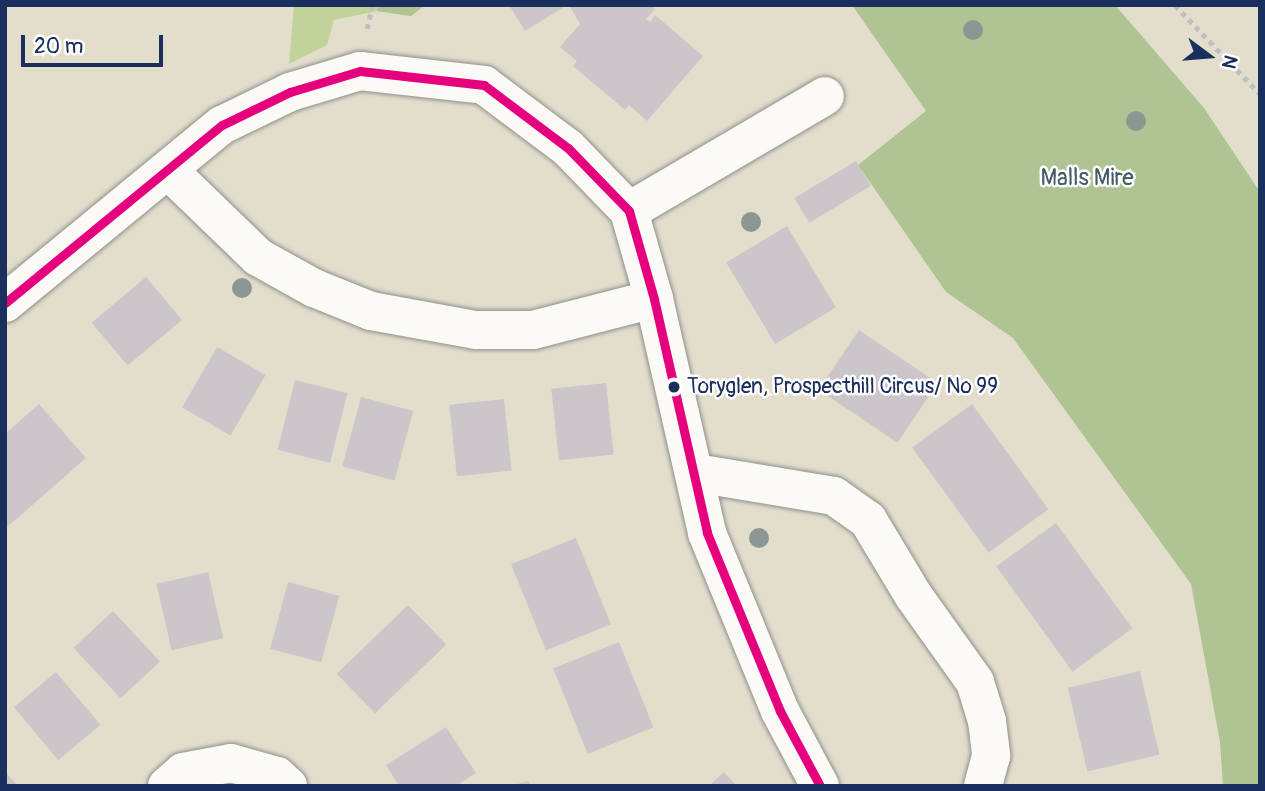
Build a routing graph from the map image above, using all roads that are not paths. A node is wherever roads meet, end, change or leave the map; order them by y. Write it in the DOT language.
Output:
graph roads {
  1 [pos="825,96"];
  2 [pos="168,170"];
  3 [pos="629,211"];
  4 [pos="654,299"];
  5 [pos="5,303"];
  6 [pos="696,473"];
  7 [pos="167,786"];
  8 [pos="288,786"];
  9 [pos="820,786"];
  10 [pos="984,786"];
  1 -- 3 [label="street"];
  2 -- 3 [label="street"];
  2 -- 4 [label="street"];
  2 -- 5 [label="street"];
  3 -- 4 [label="street"];
  4 -- 6 [label="street"];
  6 -- 9 [label="street"];
  6 -- 10 [label="street"];
  7 -- 8 [label="street"];
}
